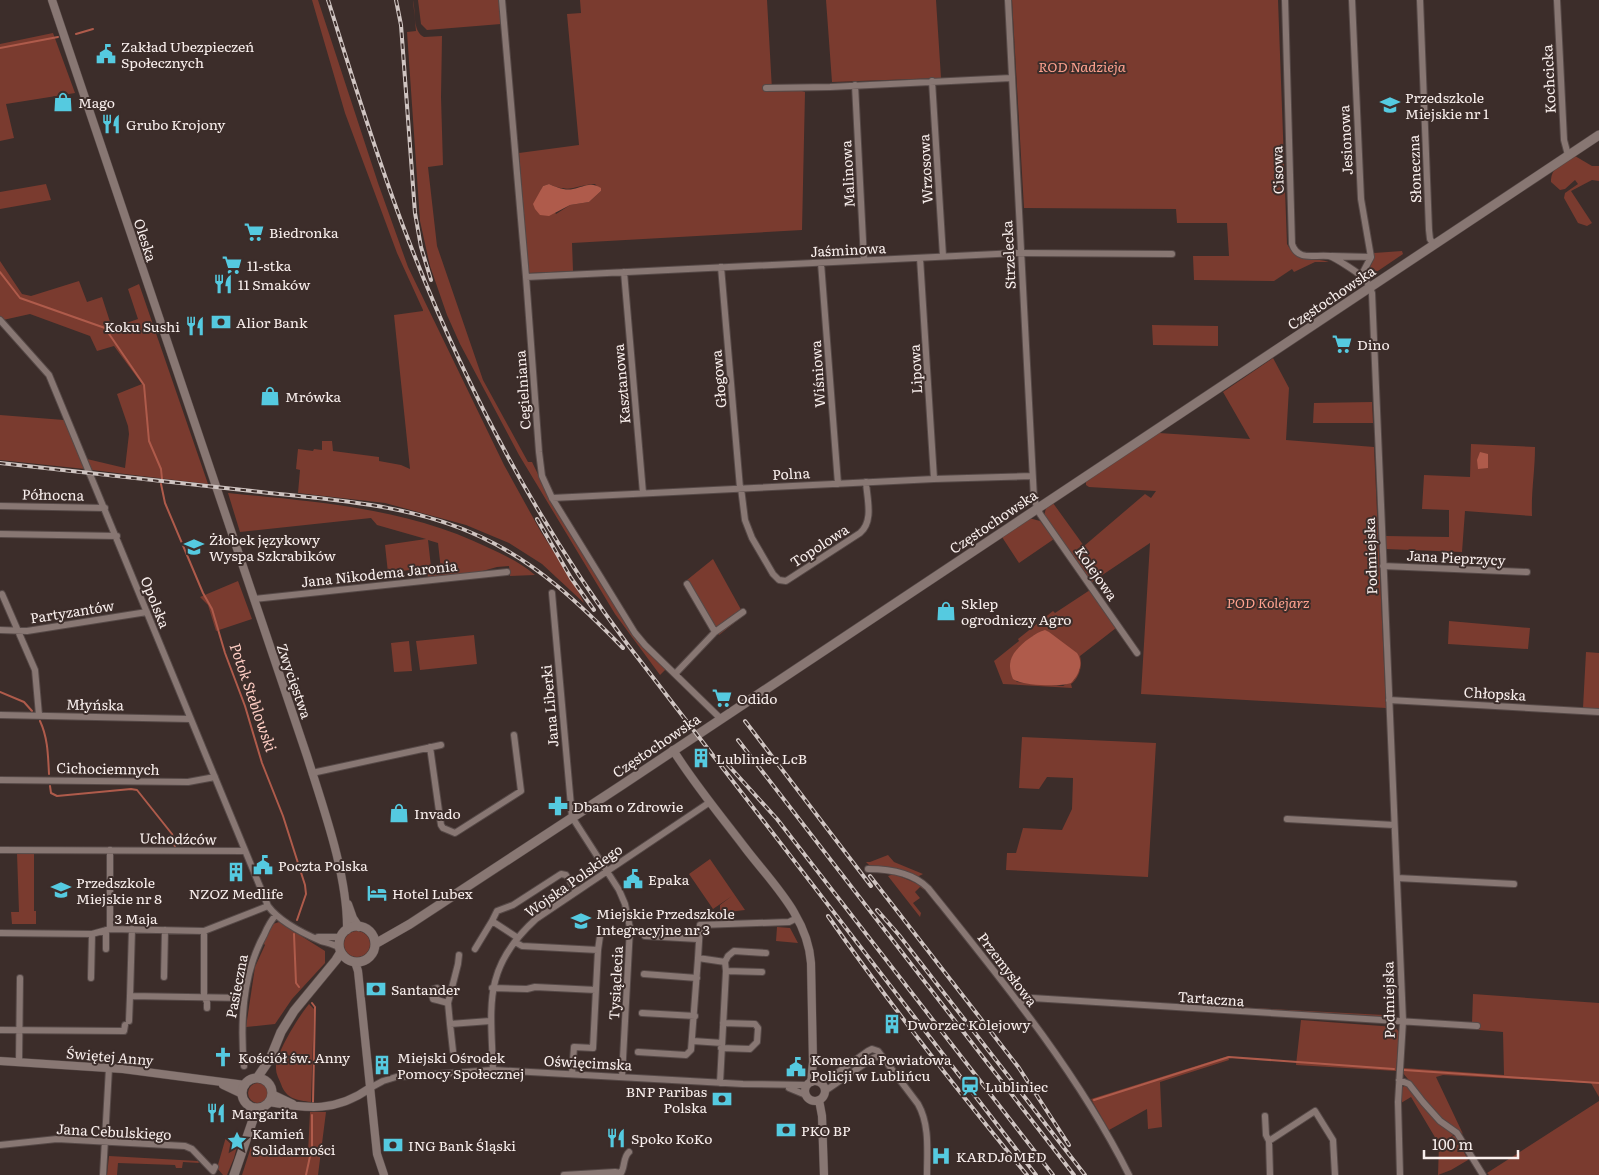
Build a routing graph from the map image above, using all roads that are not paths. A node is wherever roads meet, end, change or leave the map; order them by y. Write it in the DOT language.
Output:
graph roads {
  1 [pos="52,0"];
  2 [pos="502,0"];
  3 [pos="1008,0"];
  4 [pos="1285,0"];
  5 [pos="1352,0"];
  6 [pos="1420,0"];
  7 [pos="1557,0"];
  8 [pos="1012,78"];
  9 [pos="932,81"];
  10 [pos="855,86"];
  11 [pos="766,88"];
  12 [pos="1599,135"];
  13 [pos="1568,155"];
  14 [pos="1434,245"];
  15 [pos="1020,253"];
  16 [pos="1172,254"];
  17 [pos="943,256"];
  18 [pos="1331,256"];
  19 [pos="1371,257"];
  20 [pos="920,258"];
  21 [pos="864,260"];
  22 [pos="820,263"];
  23 [pos="721,267"];
  24 [pos="624,272"];
  25 [pos="1361,276"];
  26 [pos="526,277"];
  27 [pos="1370,286"];
  28 [pos="0,320"];
  29 [pos="1032,476"];
  30 [pos="934,479"];
  31 [pos="866,482"];
  32 [pos="838,484"];
  33 [pos="216,487"];
  34 [pos="740,488"];
  35 [pos="643,493"];
  36 [pos="552,498"];
  37 [pos="0,506"];
  38 [pos="105,508"];
  39 [pos="1037,508"];
  40 [pos="0,534"];
  41 [pos="117,536"];
  42 [pos="1383,566"];
  43 [pos="507,572"];
  44 [pos="1527,572"];
  45 [pos="686,584"];
  46 [pos="552,593"];
  47 [pos="2,594"];
  48 [pos="254,599"];
  49 [pos="147,612"];
  50 [pos="743,612"];
  51 [pos="0,630"];
  52 [pos="18,630"];
  53 [pos="715,632"];
  54 [pos="1137,653"];
  55 [pos="675,674"];
  56 [pos="1389,700"];
  57 [pos="1599,712"];
  58 [pos="0,715"];
  59 [pos="38,716"];
  60 [pos="720,718"];
  61 [pos="190,719"];
  62 [pos="514,734"];
  63 [pos="441,744"];
  64 [pos="430,747"];
  65 [pos="673,750"];
  66 [pos="312,773"];
  67 [pos="215,777"];
  68 [pos="0,780"];
  69 [pos="710,802"];
  70 [pos="572,817"];
  71 [pos="1287,819"];
  72 [pos="1394,825"];
  73 [pos="0,850"];
  74 [pos="110,850"];
  75 [pos="245,851"];
  76 [pos="868,869"];
  77 [pos="608,870"];
  78 [pos="1397,878"];
  79 [pos="1514,884"];
  80 [pos="342,885"];
  81 [pos="576,891"];
  82 [pos="268,906"];
  83 [pos="276,915"];
  84 [pos="797,918"];
  85 [pos="492,922"];
  86 [pos="359,927"];
  87 [pos="402,928"];
  88 [pos="108,930"];
  89 [pos="132,930"];
  90 [pos="165,930"];
  91 [pos="204,931"];
  92 [pos="370,932"];
  93 [pos="0,933"];
  94 [pos="344,933"];
  95 [pos="92,934"];
  96 [pos="309,935"];
  97 [pos="600,936"];
  98 [pos="644,936"];
  99 [pos="698,939"];
  100 [pos="516,940"];
  101 [pos="375,944"];
  102 [pos="106,949"];
  103 [pos="475,949"];
  104 [pos="341,950"];
  105 [pos="598,950"];
  106 [pos="766,953"];
  107 [pos="459,955"];
  108 [pos="698,958"];
  109 [pos="352,961"];
  110 [pos="725,962"];
  111 [pos="726,971"];
  112 [pos="762,972"];
  113 [pos="644,974"];
  114 [pos="164,977"];
  115 [pos="20,978"];
  116 [pos="91,978"];
  117 [pos="697,978"];
  118 [pos="316,983"];
  119 [pos="492,988"];
  120 [pos="596,990"];
  121 [pos="130,996"];
  122 [pos="204,997"];
  123 [pos="244,998"];
  124 [pos="437,1000"];
  125 [pos="448,1003"];
  126 [pos="1019,1003"];
  127 [pos="207,1008"];
  128 [pos="642,1013"];
  129 [pos="695,1016"];
  130 [pos="490,1021"];
  131 [pos="1403,1021"];
  132 [pos="723,1023"];
  133 [pos="450,1024"];
  134 [pos="1477,1026"];
  135 [pos="0,1030"];
  136 [pos="19,1030"];
  137 [pos="693,1041"];
  138 [pos="721,1046"];
  139 [pos="453,1051"];
  140 [pos="638,1052"];
  141 [pos="270,1059"];
  142 [pos="0,1061"];
  143 [pos="18,1062"];
  144 [pos="888,1064"];
  145 [pos="244,1066"];
  146 [pos="109,1068"];
  147 [pos="492,1070"];
  148 [pos="572,1074"];
  149 [pos="622,1077"];
  150 [pos="257,1078"];
  151 [pos="1399,1080"];
  152 [pos="267,1081"];
  153 [pos="720,1083"];
  154 [pos="813,1083"];
  155 [pos="786,1086"];
  156 [pos="370,1088"];
  157 [pos="244,1089"];
  158 [pos="825,1091"];
  159 [pos="806,1095"];
  160 [pos="271,1098"];
  161 [pos="819,1100"];
  162 [pos="253,1106"];
  163 [pos="1265,1116"];
  164 [pos="106,1142"];
  165 [pos="1269,1142"];
  166 [pos="0,1146"];
  167 [pos="628,1152"];
  168 [pos="215,1167"];
  169 [pos="621,1174"];
  170 [pos="103,1175"];
  171 [pos="234,1175"];
  172 [pos="384,1175"];
  173 [pos="564,1175"];
  174 [pos="824,1175"];
  175 [pos="927,1175"];
  176 [pos="1129,1175"];
  177 [pos="1270,1175"];
  178 [pos="1335,1175"];
  179 [pos="1400,1175"];
  180 [pos="1483,1175"];
  1 -- 33 [label="street, Oleska"];
  2 -- 26 [label="street, Cegielniana"];
  3 -- 8 [label="street, Strzelecka"];
  4 -- 18 [label="street, Cisowa"];
  5 -- 19 [label="street, Jesionowa"];
  6 -- 14 [label="street, Słoneczna"];
  7 -- 13 [label="street, Kochcicka"];
  8 -- 9 [label="street"];
  8 -- 15 [label="street, Strzelecka"];
  9 -- 10 [label="street"];
  9 -- 17 [label="street, Wrzosowa"];
  10 -- 11 [label="street"];
  10 -- 21 [label="street, Malinowa"];
  12 -- 13 [label="main road, Częstochowska"];
  13 -- 14 [label="main road, Częstochowska"];
  14 -- 27 [label="main road, Częstochowska"];
  15 -- 16 [label="street, Jaśminowa"];
  15 -- 17 [label="street, Jaśminowa"];
  15 -- 29 [label="street, Strzelecka"];
  17 -- 20 [label="street, Jaśminowa"];
  18 -- 19 [label="street"];
  18 -- 25 [label="street"];
  19 -- 25 [label="street"];
  20 -- 21 [label="street, Jaśminowa"];
  20 -- 30 [label="street, Lipowa"];
  21 -- 22 [label="street, Jaśminowa"];
  22 -- 23 [label="street, Jaśminowa"];
  22 -- 32 [label="street, Wiśniowa"];
  23 -- 24 [label="street, Jaśminowa"];
  23 -- 34 [label="street, Głogowa"];
  24 -- 26 [label="street, Jaśminowa"];
  24 -- 35 [label="street, Kasztanowa"];
  25 -- 27 [label="street"];
  26 -- 36 [label="street, Cegielniana"];
  27 -- 39 [label="main road, Częstochowska"];
  27 -- 42 [label="street, Podmiejska"];
  28 -- 38 [label="street, Opolska"];
  29 -- 30 [label="street, Polna"];
  29 -- 39 [label="street, Strzelecka"];
  30 -- 31 [label="street, Polna"];
  31 -- 32 [label="street, Polna"];
  31 -- 34 [label="street, Topolowa"];
  32 -- 34 [label="street, Polna"];
  33 -- 48 [label="street, Zwycięstwa"];
  34 -- 35 [label="street, Polna"];
  35 -- 36 [label="street, Polna"];
  36 -- 55 [label="street, Cegielniana"];
  37 -- 38 [label="street, Północna"];
  38 -- 41 [label="street, Opolska"];
  39 -- 54 [label="street, Kolejowa"];
  39 -- 60 [label="main road, Częstochowska"];
  40 -- 41 [label="street"];
  41 -- 49 [label="street, Opolska"];
  42 -- 44 [label="street, Jana Pieprzycy"];
  42 -- 56 [label="street, Podmiejska"];
  43 -- 48 [label="street, Jana Nikodema Jaronia"];
  45 -- 53 [label="street"];
  46 -- 70 [label="street, Jana Liberki"];
  47 -- 52 [label="street"];
  48 -- 66 [label="street, Zwycięstwa"];
  49 -- 52 [label="street, Partyzantów"];
  49 -- 61 [label="street, Opolska"];
  50 -- 53 [label="street"];
  51 -- 52 [label="street, Partyzantów"];
  52 -- 59 [label="street"];
  53 -- 55 [label="street"];
  55 -- 60 [label="street, Cegielniana"];
  56 -- 57 [label="street, Chłopska"];
  56 -- 72 [label="street, Podmiejska"];
  58 -- 59 [label="street, Młyńska"];
  59 -- 61 [label="street, Młyńska"];
  60 -- 65 [label="main road, Częstochowska"];
  61 -- 67 [label="street, Opolska"];
  62 -- 64 [label="street"];
  63 -- 64 [label="street"];
  64 -- 66 [label="street"];
  65 -- 69 [label="street"];
  65 -- 70 [label="main road, Częstochowska"];
  66 -- 80 [label="street, Zwycięstwa"];
  67 -- 68 [label="street, Cichociemnych"];
  67 -- 75 [label="street, Opolska"];
  69 -- 77 [label="street, Wojska Polskiego"];
  69 -- 84 [label="street"];
  70 -- 77 [label="street, Tysiąclecia"];
  70 -- 87 [label="main road, Częstochowska"];
  71 -- 72 [label="street"];
  72 -- 78 [label="street, Podmiejska"];
  73 -- 74 [label="street, Uchodźców"];
  74 -- 75 [label="street, Uchodźców"];
  74 -- 88 [label="street"];
  75 -- 82 [label="street, Opolska"];
  76 -- 126 [label="street, Przemysłowa"];
  77 -- 81 [label="street, Wojska Polskiego"];
  77 -- 149 [label="street, Tysiąclecia"];
  78 -- 79 [label="street"];
  78 -- 131 [label="street, Podmiejska"];
  80 -- 86 [label="street, Zwycięstwa"];
  80 -- 94 [label="street, Zwycięstwa"];
  81 -- 85 [label="street"];
  81 -- 100 [label="street, Wojska Polskiego"];
  82 -- 83 [label="street"];
  82 -- 91 [label="street, 3 Maja"];
  83 -- 96 [label="street"];
  83 -- 123 [label="street, Pasieczna"];
  84 -- 99 [label="street"];
  84 -- 154 [label="street"];
  85 -- 100 [label="street"];
  85 -- 103 [label="street"];
  86 -- 92 [label="main road"];
  86 -- 94 [label="main road"];
  87 -- 92 [label="main road, Częstochowska"];
  87 -- 101 [label="main road, Częstochowska"];
  88 -- 89 [label="street, 3 Maja"];
  88 -- 95 [label="street, 3 Maja"];
  88 -- 102 [label="street"];
  89 -- 90 [label="street, 3 Maja"];
  89 -- 121 [label="street"];
  90 -- 91 [label="street, 3 Maja"];
  90 -- 114 [label="street"];
  91 -- 122 [label="street"];
  92 -- 101 [label="main road"];
  93 -- 95 [label="street, 3 Maja"];
  94 -- 96 [label="street"];
  94 -- 104 [label="main road"];
  95 -- 116 [label="street"];
  96 -- 104 [label="street"];
  97 -- 105 [label="street"];
  98 -- 99 [label="street"];
  99 -- 108 [label="street"];
  100 -- 105 [label="street"];
  100 -- 119 [label="street, Wojska Polskiego"];
  101 -- 109 [label="main road"];
  104 -- 109 [label="main road"];
  104 -- 118 [label="main road"];
  105 -- 120 [label="street"];
  106 -- 110 [label="street"];
  107 -- 125 [label="street"];
  108 -- 110 [label="street"];
  108 -- 117 [label="street"];
  109 -- 118 [label="main road"];
  109 -- 156 [label="street"];
  110 -- 111 [label="street"];
  111 -- 112 [label="street"];
  111 -- 132 [label="street"];
  113 -- 117 [label="street"];
  115 -- 136 [label="street"];
  117 -- 129 [label="street"];
  118 -- 141 [label="main road"];
  119 -- 120 [label="street"];
  119 -- 130 [label="street, Wojska Polskiego"];
  120 -- 148 [label="street"];
  121 -- 122 [label="street"];
  121 -- 136 [label="street"];
  122 -- 123 [label="street"];
  122 -- 127 [label="street"];
  123 -- 145 [label="street, Pasieczna"];
  124 -- 125 [label="street"];
  125 -- 133 [label="street"];
  126 -- 131 [label="street, Tartaczna"];
  126 -- 176 [label="street, Przemysłowa"];
  128 -- 129 [label="street"];
  129 -- 137 [label="street"];
  130 -- 133 [label="street"];
  130 -- 147 [label="street, Wojska Polskiego"];
  131 -- 134 [label="street, Tartaczna"];
  131 -- 151 [label="street, Podmiejska"];
  132 -- 138 [label="street"];
  132 -- 138 [label="street"];
  133 -- 139 [label="street"];
  135 -- 136 [label="street"];
  136 -- 143 [label="street"];
  137 -- 138 [label="street"];
  137 -- 140 [label="street"];
  138 -- 153 [label="street"];
  141 -- 150 [label="main road"];
  141 -- 152 [label="main road"];
  142 -- 143 [label="street, Świętej Anny"];
  143 -- 146 [label="street, Świętej Anny"];
  144 -- 154 [label="street"];
  144 -- 158 [label="street"];
  144 -- 175 [label="street"];
  146 -- 157 [label="street, Świętej Anny"];
  146 -- 164 [label="street"];
  147 -- 148 [label="street, Oświęcimska"];
  147 -- 156 [label="street, Oświęcimska"];
  148 -- 149 [label="street, Oświęcimska"];
  149 -- 153 [label="street, Oświęcimska"];
  150 -- 152 [label="main road"];
  150 -- 157 [label="main road"];
  151 -- 179 [label="street, Podmiejska"];
  151 -- 180 [label="street"];
  152 -- 160 [label="main road"];
  153 -- 155 [label="street, Oświęcimska"];
  154 -- 155 [label="street, Oświęcimska"];
  154 -- 158 [label="street"];
  154 -- 159 [label="street"];
  155 -- 159 [label="street"];
  156 -- 160 [label="street"];
  156 -- 172 [label="street"];
  157 -- 162 [label="main road"];
  158 -- 161 [label="street"];
  159 -- 161 [label="street"];
  160 -- 162 [label="main road"];
  161 -- 174 [label="street"];
  162 -- 171 [label="main road"];
  163 -- 165 [label="street"];
  164 -- 166 [label="street, Jana Cebulskiego"];
  164 -- 168 [label="street, Jana Cebulskiego"];
  164 -- 170 [label="street"];
  165 -- 177 [label="street"];
  165 -- 178 [label="street"];
  167 -- 169 [label="street"];
  169 -- 173 [label="street"];
}
